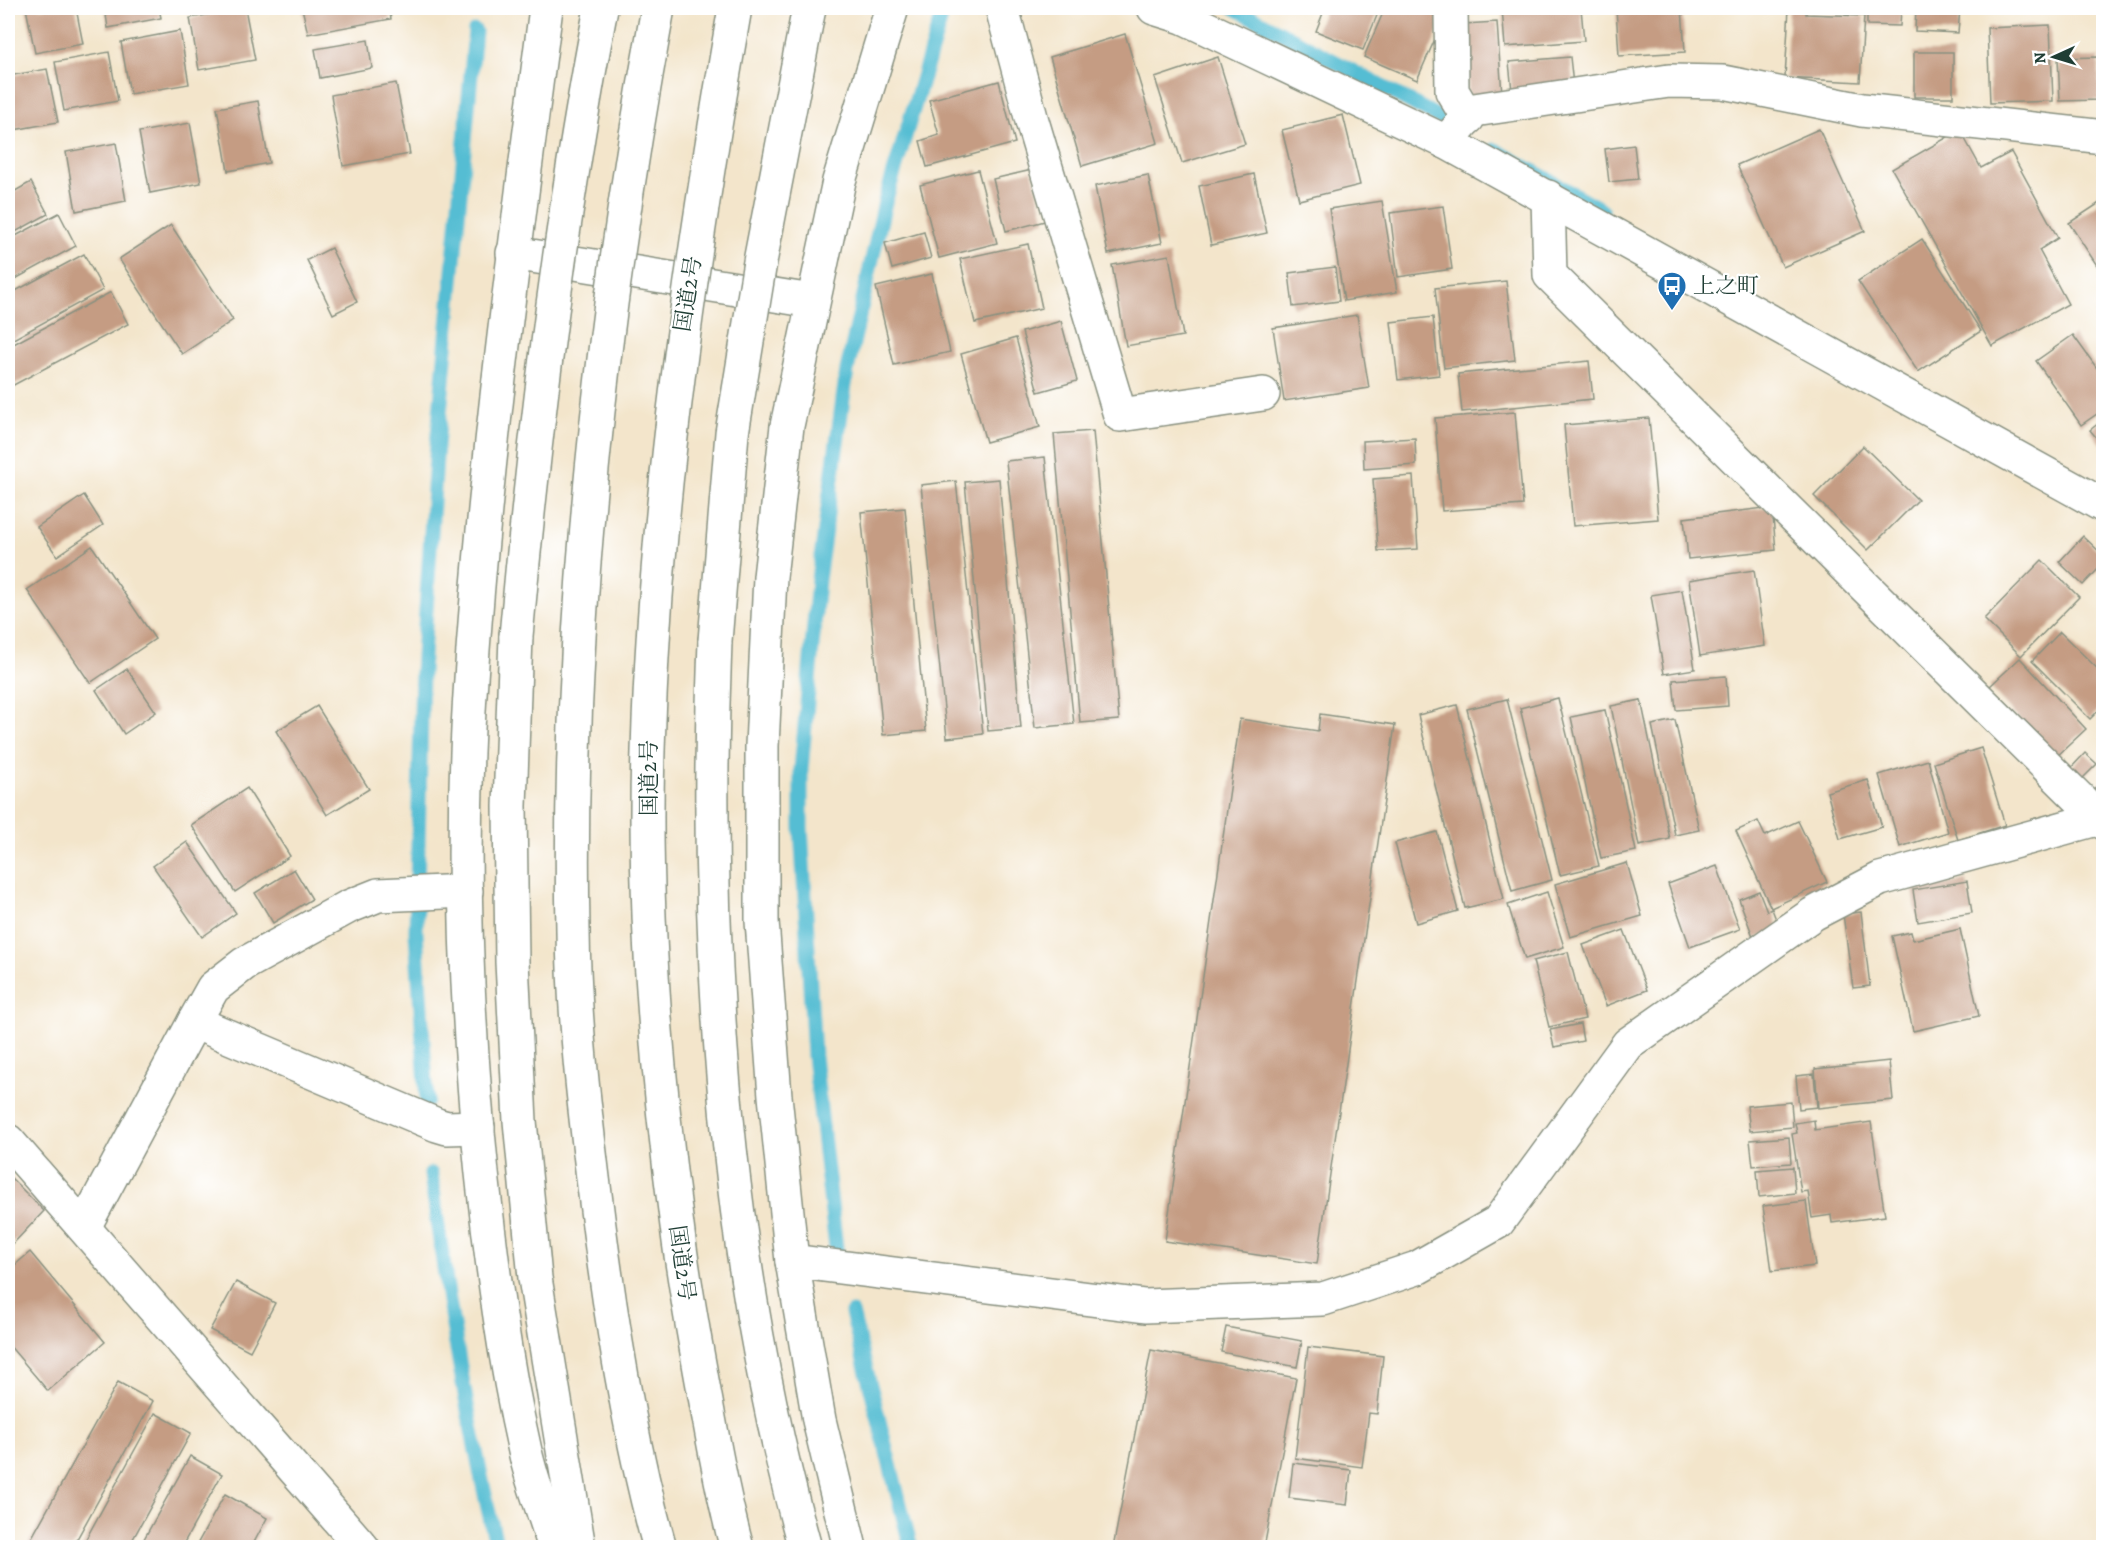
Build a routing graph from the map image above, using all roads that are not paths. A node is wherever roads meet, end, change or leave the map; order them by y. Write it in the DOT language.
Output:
graph roads {
  1 [pos="546,8"];
  2 [pos="601,8"];
  3 [pos="658,8"];
  4 [pos="735,8"];
  5 [pos="809,8"];
  6 [pos="892,8"];
  7 [pos="1002,8"];
  8 [pos="1154,8"];
  9 [pos="1450,8"];
  10 [pos="1457,130"];
  11 [pos="2103,137"];
  12 [pos="1548,197"];
  13 [pos="513,253"];
  14 [pos="812,301"];
  15 [pos="1263,394"];
  16 [pos="2103,506"];
  17 [pos="2102,821"];
  18 [pos="466,891"];
  19 [pos="194,1022"];
  20 [pos="478,1127"];
  21 [pos="8,1141"];
  22 [pos="84,1227"];
  23 [pos="792,1260"];
  24 [pos="363,1548"];
  25 [pos="555,1548"];
  26 [pos="579,1548"];
  27 [pos="660,1548"];
  28 [pos="737,1548"];
  29 [pos="805,1548"];
  30 [pos="850,1548"];
  1 -- 13 [label="main road"];
  2 -- 26 [label="main road, bridge"];
  3 -- 27 [label="main road, bridge"];
  4 -- 28 [label="main road, 国道2号, bridge"];
  5 -- 29 [label="main road, bridge"];
  6 -- 14 [label="main road"];
  7 -- 15 [label="main road"];
  8 -- 10 [label="main road"];
  9 -- 10 [label="main road"];
  10 -- 11 [label="main road"];
  10 -- 12 [label="main road"];
  12 -- 16 [label="main road"];
  12 -- 17 [label="main road"];
  13 -- 14 [label="main road"];
  13 -- 18 [label="main road"];
  14 -- 23 [label="main road"];
  17 -- 23 [label="main road"];
  18 -- 19 [label="main road"];
  18 -- 20 [label="main road"];
  19 -- 20 [label="main road"];
  19 -- 22 [label="main road"];
  20 -- 25 [label="main road"];
  21 -- 22 [label="main road"];
  22 -- 24 [label="main road"];
  23 -- 30 [label="main road"];
}
